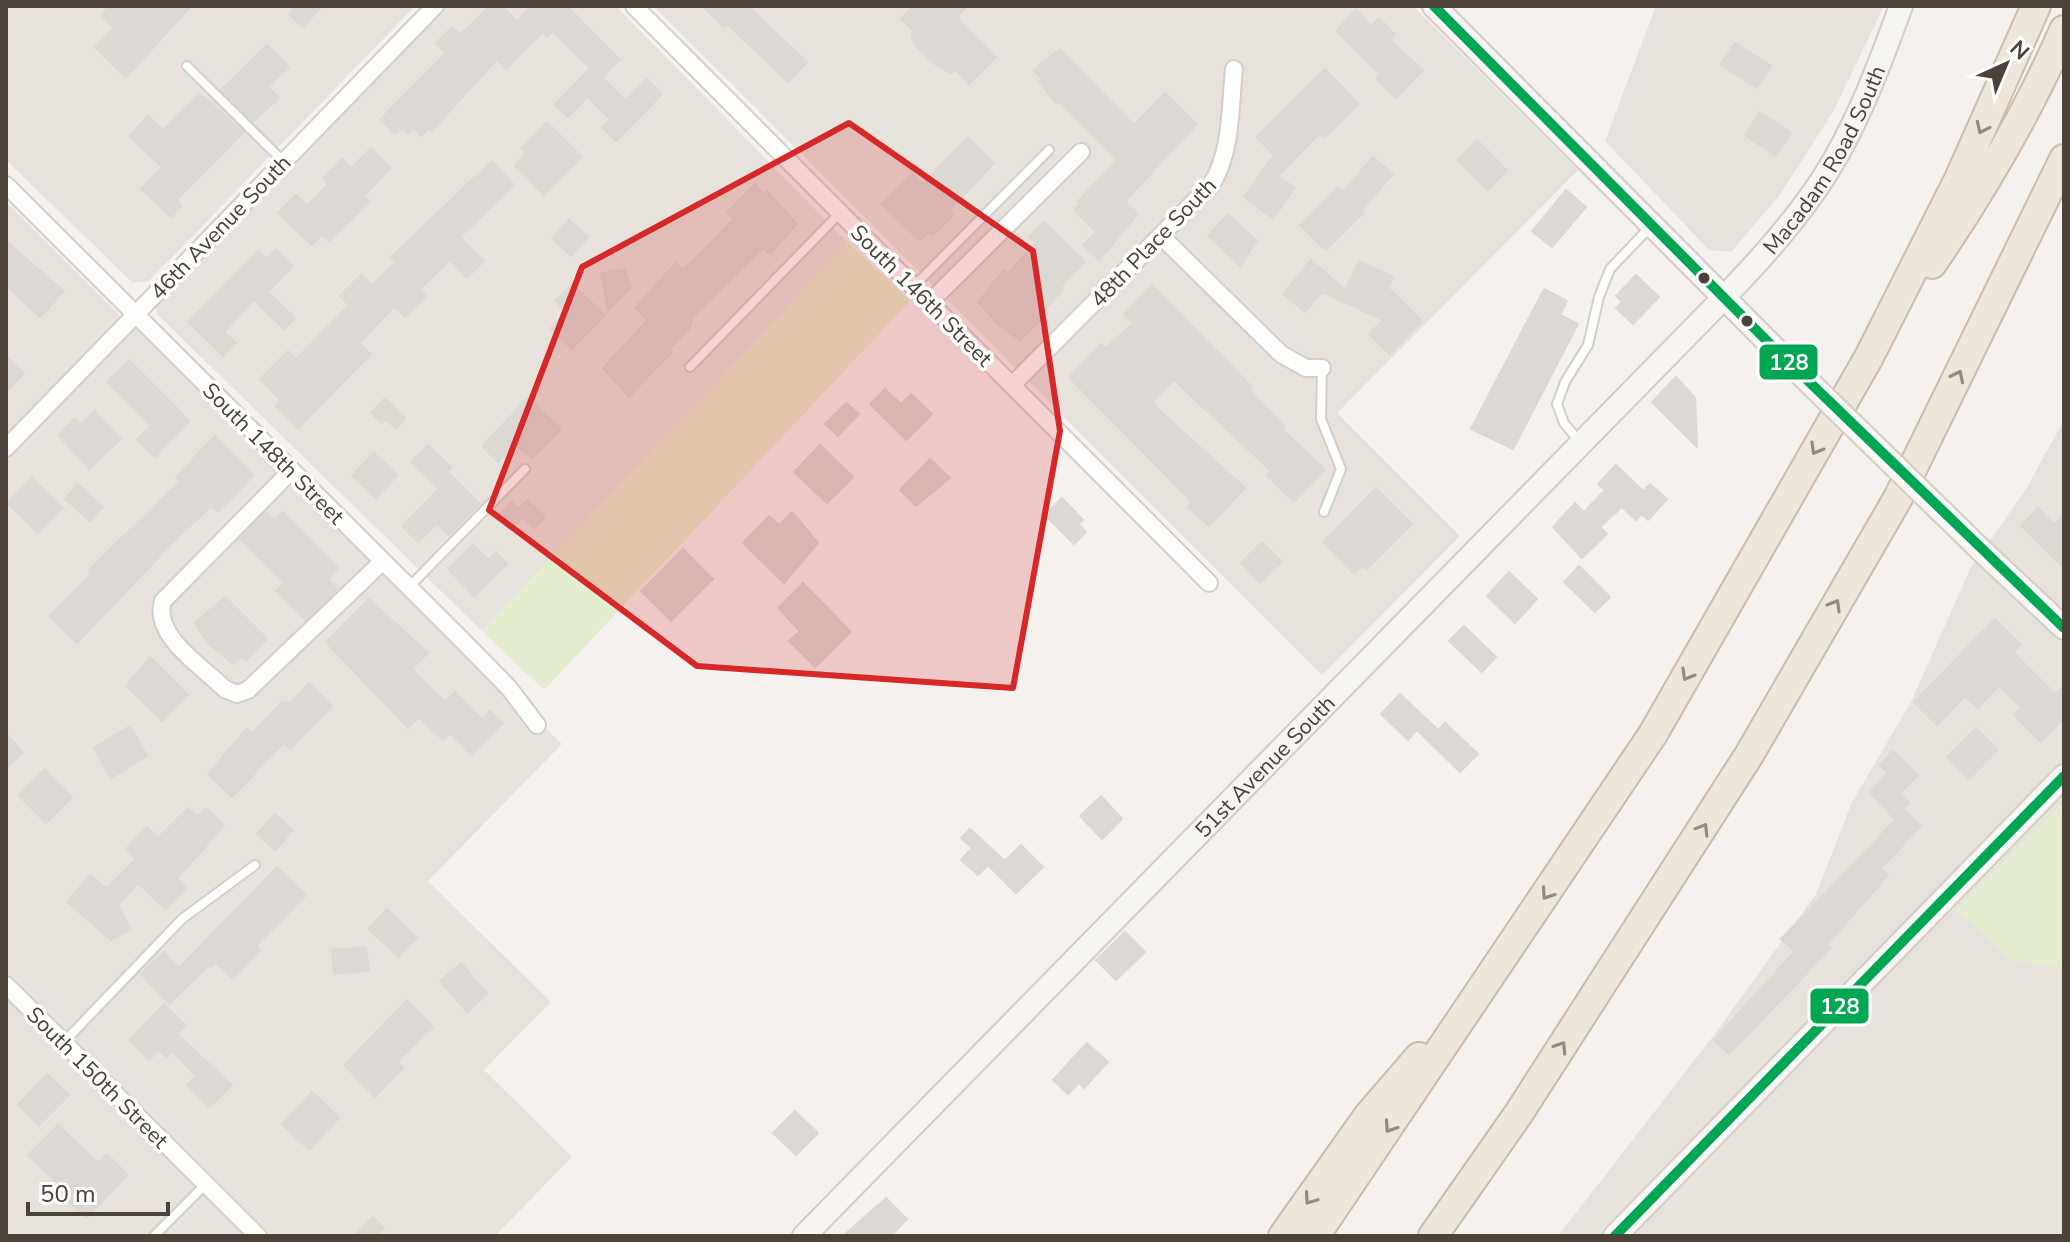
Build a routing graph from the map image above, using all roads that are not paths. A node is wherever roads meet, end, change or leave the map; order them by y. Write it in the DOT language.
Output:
graph roads {
  1 [pos="435,6"];
  2 [pos="634,6"];
  3 [pos="1434,6"];
  4 [pos="1901,6"];
  5 [pos="2036,6"];
  6 [pos="2064,30"];
  7 [pos="187,66"];
  8 [pos="1234,69"];
  9 [pos="1049,150"];
  10 [pos="1081,152"];
  11 [pos="2064,159"];
  12 [pos="284,162"];
  13 [pos="6,185"];
  14 [pos="840,213"];
  15 [pos="1652,225"];
  16 [pos="1162,237"];
  17 [pos="913,287"];
  18 [pos="1724,297"];
  19 [pos="929,303"];
  20 [pos="136,315"];
  21 [pos="1869,357"];
  22 [pos="690,367"];
  23 [pos="1322,368"];
  24 [pos="1012,385"];
  25 [pos="1581,444"];
  26 [pos="6,448"];
  27 [pos="525,469"];
  28 [pos="291,471"];
  29 [pos="1324,512"];
  30 [pos="382,562"];
  31 [pos="1209,583"];
  32 [pos="408,588"];
  33 [pos="2064,628"];
  34 [pos="537,725"];
  35 [pos="2064,776"];
  36 [pos="255,865"];
  37 [pos="1513,946"];
  38 [pos="6,985"];
  39 [pos="63,1042"];
  40 [pos="1519,1113"];
  41 [pos="206,1184"];
  42 [pos="154,1236"];
  43 [pos="258,1236"];
  44 [pos="804,1236"];
  45 [pos="1283,1236"];
  46 [pos="1315,1236"];
  47 [pos="1433,1236"];
  48 [pos="1448,1236"];
  49 [pos="1615,1236"];
  1 -- 12 [label="street, 46th Avenue South"];
  2 -- 14 [label="street, South 146th Street"];
  3 -- 15 [label="street"];
  4 -- 18 [label="street, Macadam Road South"];
  5 -- 21 [label="highway, one-way"];
  6 -- 21 [label="highway"];
  7 -- 12 [label="lane"];
  8 -- 16 [label="street, 48th Place South"];
  9 -- 17 [label="lane"];
  10 -- 19 [label="street"];
  40 -- 11 [label="highway, one-way"];
  12 -- 20 [label="street, 46th Avenue South"];
  13 -- 20 [label="street, South 148th Street"];
  14 -- 17 [label="street, South 146th Street"];
  14 -- 22 [label="lane"];
  15 -- 18 [label="street"];
  15 -- 25 [label="lane"];
  16 -- 23 [label="street"];
  16 -- 24 [label="street, 48th Place South"];
  17 -- 19 [label="street, South 146th Street"];
  18 -- 25 [label="street, 51st Avenue South"];
  18 -- 33 [label="street, bridge"];
  19 -- 24 [label="street, South 146th Street"];
  20 -- 26 [label="street, 46th Avenue South"];
  20 -- 28 [label="street, South 148th Street"];
  21 -- 37 [label="highway, one-way"];
  23 -- 29 [label="lane"];
  24 -- 31 [label="street, South 146th Street"];
  25 -- 44 [label="street, 51st Avenue South"];
  27 -- 32 [label="lane"];
  28 -- 30 [label="street, South 148th Street"];
  28 -- 30 [label="street"];
  30 -- 32 [label="street, South 148th Street"];
  32 -- 34 [label="street, South 148th Street"];
  35 -- 49 [label="street"];
  36 -- 39 [label="lane"];
  37 -- 45 [label="highway, one-way"];
  37 -- 46 [label="highway, one-way"];
  38 -- 39 [label="street, South 150th Street"];
  39 -- 41 [label="street, South 150th Street"];
  40 -- 47 [label="highway"];
  40 -- 48 [label="highway"];
  41 -- 42 [label="lane"];
  41 -- 43 [label="street, South 150th Street"];
}
